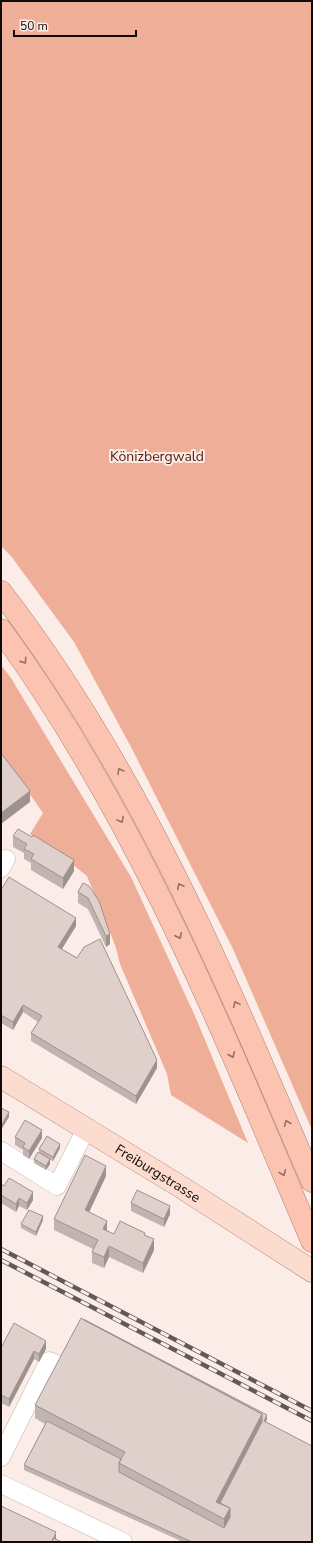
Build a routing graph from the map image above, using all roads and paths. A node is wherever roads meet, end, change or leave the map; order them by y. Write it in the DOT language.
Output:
graph roads {
  1 [pos="1,592"];
  2 [pos="1,630"];
  3 [pos="1,1077"];
  4 [pos="86,1129"];
  5 [pos="1,1151"];
  6 [pos="312,1181"];
  7 [pos="312,1241"];
  8 [pos="312,1271"];
  9 [pos="58,1365"];
  10 [pos="1,1457"];
  11 [pos="1,1484"];
  12 [pos="123,1542"];
  6 -- 1 [label="highway, one-way"];
  2 -- 7 [label="highway, one-way"];
  3 -- 4 [label="main road, Freiburgstrasse"];
  4 -- 5 [label="street"];
  4 -- 8 [label="main road, Freiburgstrasse"];
  9 -- 10 [label="street"];
  11 -- 12 [label="street"];
}
